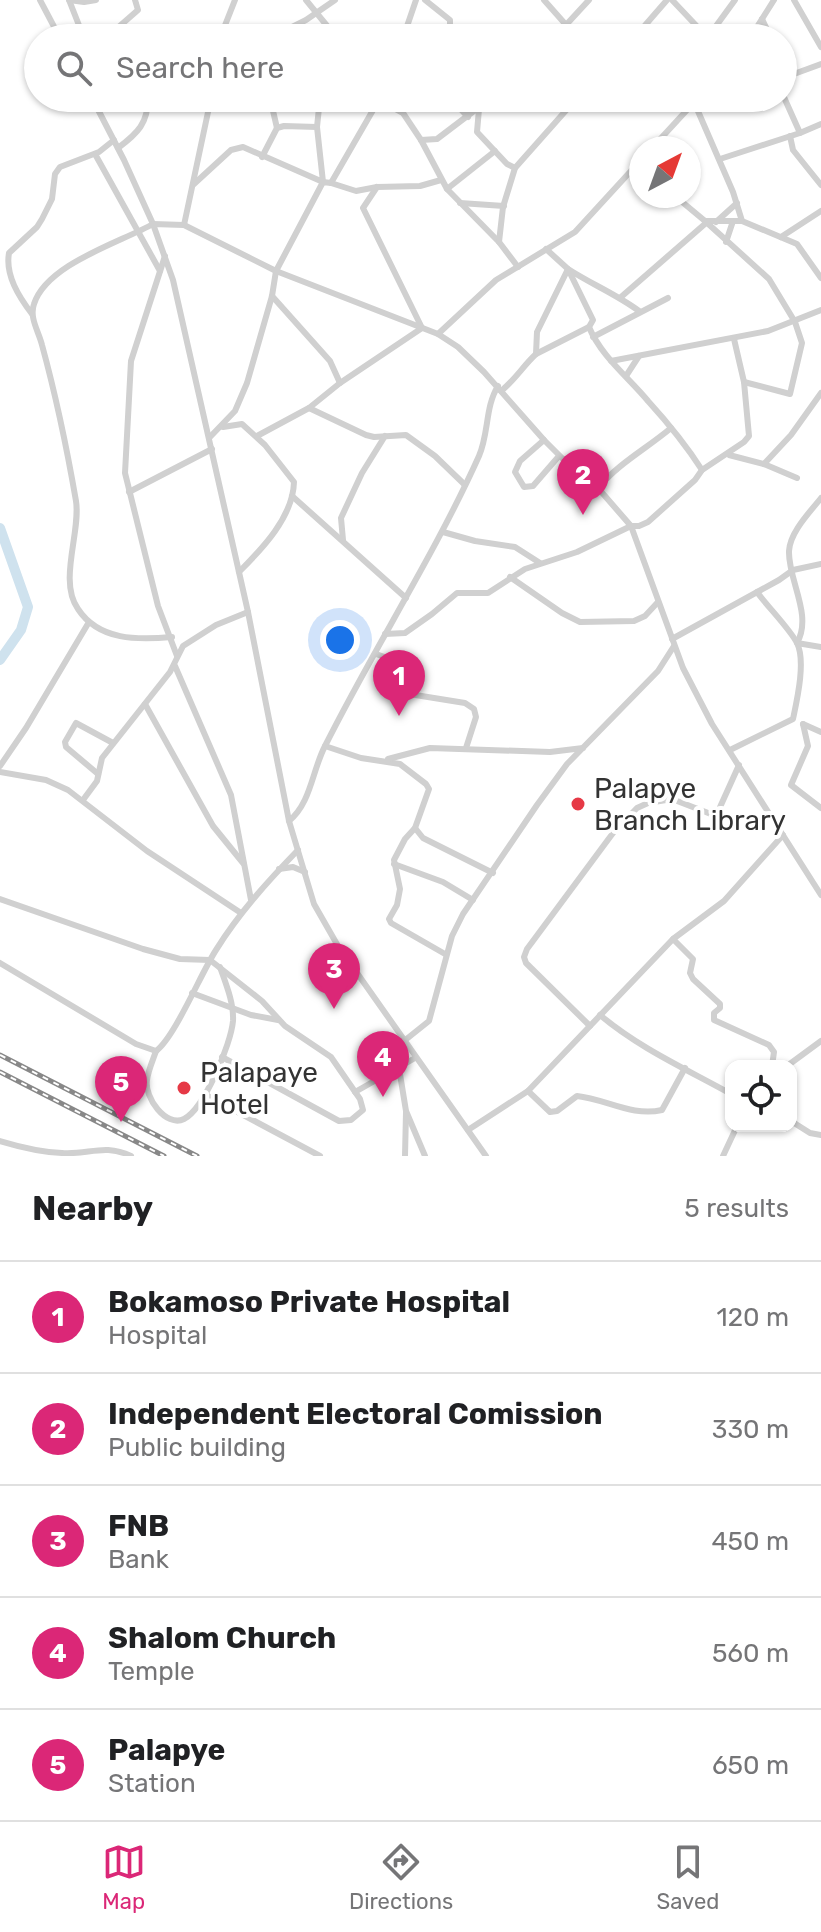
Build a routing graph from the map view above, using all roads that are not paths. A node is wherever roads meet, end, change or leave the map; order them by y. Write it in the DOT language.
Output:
graph roads {
  1 [pos="40,0"];
  2 [pos="69,0"];
  3 [pos="96,0"];
  4 [pos="135,0"];
  5 [pos="235,0"];
  6 [pos="306,0"];
  7 [pos="335,0"];
  8 [pos="416,0"];
  9 [pos="425,0"];
  10 [pos="544,0"];
  11 [pos="589,0"];
  12 [pos="670,0"];
  13 [pos="735,0"];
  14 [pos="794,0"];
  15 [pos="772,1"];
  16 [pos="314,13"];
  17 [pos="762,19"];
  18 [pos="53,24"];
  19 [pos="78,24"];
  20 [pos="124,24"];
  21 [pos="226,24"];
  22 [pos="295,24"];
  23 [pos="323,24"];
  24 [pos="408,24"];
  25 [pos="450,24"];
  26 [pos="565,24"];
  27 [pos="569,24"];
  28 [pos="647,24"];
  29 [pos="694,24"];
  30 [pos="718,24"];
  31 [pos="759,24"];
  32 [pos="764,24"];
  33 [pos="821,47"];
  34 [pos="821,64"];
  35 [pos="797,73"];
  36 [pos="99,112"];
  37 [pos="148,112"];
  38 [pos="208,112"];
  39 [pos="273,112"];
  40 [pos="319,112"];
  41 [pos="372,112"];
  42 [pos="401,112"];
  43 [pos="463,112"];
  44 [pos="475,112"];
  45 [pos="479,112"];
  46 [pos="565,112"];
  47 [pos="685,112"];
  48 [pos="697,112"];
  49 [pos="791,112"];
  50 [pos="468,117"];
  51 [pos="459,124"];
  52 [pos="821,124"];
  53 [pos="317,127"];
  54 [pos="277,128"];
  55 [pos="477,132"];
  56 [pos="800,133"];
  57 [pos="663,136"];
  58 [pos="790,136"];
  59 [pos="437,139"];
  60 [pos="421,140"];
  61 [pos="116,144"];
  62 [pos="495,151"];
  63 [pos="95,154"];
  64 [pos="429,156"];
  65 [pos="262,157"];
  66 [pos="720,159"];
  67 [pos="515,168"];
  68 [pos="629,174"];
  69 [pos="441,180"];
  70 [pos="323,182"];
  71 [pos="331,183"];
  72 [pos="194,184"];
  73 [pos="821,185"];
  74 [pos="377,187"];
  75 [pos="447,189"];
  76 [pos="350,191"];
  77 [pos="460,203"];
  78 [pos="737,203"];
  79 [pos="364,205"];
  80 [pos="504,206"];
  81 [pos="689,208"];
  82 [pos="821,211"];
  83 [pos="733,221"];
  84 [pos="742,221"];
  85 [pos="706,222"];
  86 [pos="716,222"];
  87 [pos="153,224"];
  88 [pos="184,225"];
  89 [pos="140,231"];
  90 [pos="781,237"];
  91 [pos="499,242"];
  92 [pos="726,242"];
  93 [pos="546,249"];
  94 [pos="165,256"];
  95 [pos="518,267"];
  96 [pos="568,269"];
  97 [pos="160,271"];
  98 [pos="276,271"];
  99 [pos="821,278"];
  100 [pos="272,296"];
  101 [pos="621,297"];
  102 [pos="668,298"];
  103 [pos="821,310"];
  104 [pos="639,311"];
  105 [pos="32,314"];
  106 [pos="795,322"];
  107 [pos="589,327"];
  108 [pos="422,328"];
  109 [pos="438,334"];
  110 [pos="593,337"];
  111 [pos="734,339"];
  112 [pos="536,354"];
  113 [pos="639,356"];
  114 [pos="611,361"];
  115 [pos="626,376"];
  116 [pos="744,382"];
  117 [pos="340,383"];
  118 [pos="499,388"];
  119 [pos="821,393"];
  120 [pos="309,408"];
  121 [pos="235,411"];
  122 [pos="242,424"];
  123 [pos="220,428"];
  124 [pos="671,428"];
  125 [pos="257,436"];
  126 [pos="385,436"];
  127 [pos="210,437"];
  128 [pos="544,440"];
  129 [pos="212,449"];
  130 [pos="729,455"];
  131 [pos="559,456"];
  132 [pos="764,464"];
  133 [pos="702,470"];
  134 [pos="797,478"];
  135 [pos="465,485"];
  136 [pos="598,488"];
  137 [pos="129,492"];
  138 [pos="292,496"];
  139 [pos="821,498"];
  140 [pos="631,526"];
  141 [pos="443,532"];
  142 [pos="343,540"];
  143 [pos="540,563"];
  144 [pos="821,564"];
  145 [pos="793,570"];
  146 [pos="239,572"];
  147 [pos="510,577"];
  148 [pos="757,592"];
  149 [pos="406,598"];
  150 [pos="658,602"];
  151 [pos="248,612"];
  152 [pos="89,622"];
  153 [pos="385,634"];
  154 [pos="172,637"];
  155 [pos="673,643"];
  156 [pos="797,643"];
  157 [pos="821,647"];
  158 [pos="376,654"];
  159 [pos="177,656"];
  160 [pos="175,666"];
  161 [pos="145,704"];
  162 [pos="793,719"];
  163 [pos="803,724"];
  164 [pos="821,732"];
  165 [pos="113,743"];
  166 [pos="325,746"];
  167 [pos="466,748"];
  168 [pos="584,748"];
  169 [pos="730,750"];
  170 [pos="384,760"];
  171 [pos="739,765"];
  172 [pos="0,769"];
  173 [pos="98,774"];
  174 [pos="83,800"];
  175 [pos="821,808"];
  176 [pos="289,821"];
  177 [pos="415,828"];
  178 [pos="783,835"];
  179 [pos="298,850"];
  180 [pos="243,863"];
  181 [pos="394,864"];
  182 [pos="279,869"];
  183 [pos="305,872"];
  184 [pos="493,873"];
  185 [pos="821,895"];
  186 [pos="0,899"];
  187 [pos="251,900"];
  188 [pos="473,900"];
  189 [pos="241,913"];
  190 [pos="673,939"];
  191 [pos="445,954"];
  192 [pos="210,960"];
  193 [pos="0,963"];
  194 [pos="220,967"];
  195 [pos="192,993"];
  196 [pos="232,1007"];
  197 [pos="600,1015"];
  198 [pos="278,1020"];
  199 [pos="590,1026"];
  200 [pos="404,1041"];
  201 [pos="821,1041"];
  202 [pos="156,1051"];
  203 [pos="222,1057"];
  204 [pos="415,1058"];
  205 [pos="773,1060"];
  206 [pos="795,1060"];
  207 [pos="399,1068"];
  208 [pos="685,1068"];
  209 [pos="528,1091"];
  210 [pos="725,1091"];
  211 [pos="355,1092"];
  212 [pos="204,1094"];
  213 [pos="406,1111"];
  214 [pos="797,1125"];
  215 [pos="468,1130"];
  216 [pos="734,1132"];
  217 [pos="821,1135"];
  218 [pos="0,1141"];
  219 [pos="131,1156"];
  220 [pos="320,1156"];
  221 [pos="405,1156"];
  222 [pos="425,1156"];
  223 [pos="486,1156"];
  224 [pos="723,1156"];
  1 -- 18 [label="street"];
  2 -- 3 [label="street"];
  2 -- 19 [label="street"];
  4 -- 20 [label="street"];
  5 -- 21 [label="street"];
  6 -- 16 [label="street"];
  7 -- 16 [label="street"];
  8 -- 24 [label="street"];
  9 -- 25 [label="street"];
  10 -- 26 [label="street"];
  11 -- 27 [label="street"];
  12 -- 28 [label="street"];
  12 -- 29 [label="street"];
  13 -- 30 [label="street"];
  14 -- 33 [label="street"];
  15 -- 17 [label="street"];
  16 -- 22 [label="street"];
  16 -- 23 [label="street"];
  17 -- 31 [label="street"];
  17 -- 32 [label="street"];
  34 -- 35 [label="street"];
  36 -- 61 [label="street"];
  37 -- 61 [label="street"];
  38 -- 72 [label="street"];
  39 -- 54 [label="street"];
  40 -- 53 [label="street"];
  41 -- 71 [label="street"];
  42 -- 60 [label="street"];
  43 -- 50 [label="street"];
  44 -- 50 [label="street"];
  45 -- 55 [label="street"];
  46 -- 67 [label="street"];
  47 -- 57 [label="street"];
  48 -- 66 [label="street"];
  49 -- 56 [label="street"];
  50 -- 51 [label="street"];
  51 -- 55 [label="street"];
  51 -- 59 [label="street"];
  52 -- 56 [label="street"];
  53 -- 54 [label="street"];
  53 -- 70 [label="street"];
  54 -- 65 [label="street"];
  55 -- 62 [label="street"];
  56 -- 58 [label="street"];
  58 -- 66 [label="street"];
  58 -- 73 [label="street"];
  59 -- 60 [label="street"];
  59 -- 64 [label="street"];
  60 -- 64 [label="street"];
  61 -- 63 [label="street"];
  61 -- 87 [label="street"];
  62 -- 67 [label="street"];
  62 -- 75 [label="street"];
  63 -- 89 [label="street"];
  63 -- 105 [label="street"];
  64 -- 69 [label="street"];
  65 -- 70 [label="street"];
  65 -- 72 [label="street"];
  66 -- 78 [label="street"];
  67 -- 80 [label="street"];
  68 -- 93 [label="street"];
  69 -- 74 [label="street"];
  69 -- 75 [label="street"];
  70 -- 71 [label="street"];
  70 -- 98 [label="street"];
  71 -- 76 [label="street"];
  72 -- 88 [label="street"];
  74 -- 76 [label="street"];
  74 -- 79 [label="street"];
  75 -- 77 [label="street"];
  76 -- 79 [label="street"];
  77 -- 80 [label="street"];
  77 -- 91 [label="street"];
  78 -- 84 [label="street"];
  78 -- 86 [label="street"];
  79 -- 108 [label="street"];
  80 -- 91 [label="street"];
  81 -- 85 [label="street"];
  82 -- 90 [label="street"];
  83 -- 84 [label="street"];
  83 -- 86 [label="street"];
  83 -- 92 [label="street"];
  84 -- 90 [label="street"];
  85 -- 86 [label="street"];
  85 -- 92 [label="street"];
  85 -- 101 [label="street"];
  87 -- 88 [label="street"];
  87 -- 89 [label="street"];
  87 -- 94 [label="street"];
  88 -- 98 [label="street"];
  89 -- 97 [label="street"];
  89 -- 105 [label="street"];
  90 -- 99 [label="street"];
  91 -- 95 [label="street"];
  92 -- 106 [label="street"];
  93 -- 95 [label="street"];
  93 -- 96 [label="street"];
  94 -- 97 [label="street"];
  94 -- 127 [label="street"];
  95 -- 109 [label="street"];
  96 -- 101 [label="street"];
  96 -- 107 [label="street"];
  96 -- 112 [label="street"];
  97 -- 137 [label="street"];
  98 -- 100 [label="street"];
  98 -- 108 [label="street"];
  100 -- 117 [label="street"];
  100 -- 121 [label="street"];
  101 -- 104 [label="street"];
  102 -- 104 [label="street"];
  103 -- 106 [label="street"];
  104 -- 110 [label="street"];
  105 -- 152 [label="street"];
  106 -- 111 [label="street"];
  106 -- 116 [label="street"];
  107 -- 110 [label="street"];
  107 -- 112 [label="street"];
  108 -- 109 [label="street"];
  108 -- 117 [label="street"];
  109 -- 118 [label="street"];
  110 -- 114 [label="street"];
  111 -- 113 [label="street"];
  111 -- 116 [label="street"];
  112 -- 118 [label="street"];
  113 -- 114 [label="street"];
  113 -- 115 [label="street"];
  114 -- 115 [label="street"];
  115 -- 124 [label="street"];
  116 -- 130 [label="street"];
  117 -- 120 [label="street"];
  118 -- 128 [label="street"];
  118 -- 135 [label="street"];
  119 -- 132 [label="street"];
  120 -- 125 [label="street"];
  120 -- 126 [label="street"];
  121 -- 122 [label="street"];
  121 -- 123 [label="street"];
  122 -- 123 [label="street"];
  122 -- 125 [label="street"];
  123 -- 127 [label="street"];
  124 -- 133 [label="street"];
  124 -- 136 [label="street"];
  125 -- 138 [label="street"];
  126 -- 135 [label="street"];
  126 -- 142 [label="street"];
  127 -- 129 [label="street"];
  128 -- 131 [label="street"];
  128 -- 131 [label="street"];
  129 -- 137 [label="street"];
  129 -- 146 [label="street"];
  130 -- 132 [label="street"];
  130 -- 133 [label="street"];
  131 -- 136 [label="street"];
  132 -- 134 [label="street"];
  133 -- 140 [label="street"];
  135 -- 141 [label="street"];
  136 -- 140 [label="street"];
  137 -- 154 [label="street"];
  138 -- 142 [label="street"];
  138 -- 146 [label="street"];
  139 -- 145 [label="street"];
  140 -- 143 [label="street"];
  140 -- 150 [label="street"];
  141 -- 143 [label="street"];
  141 -- 149 [label="street"];
  142 -- 149 [label="street"];
  143 -- 147 [label="street"];
  144 -- 145 [label="street"];
  145 -- 148 [label="street"];
  145 -- 156 [label="street"];
  146 -- 151 [label="street"];
  147 -- 150 [label="street"];
  147 -- 153 [label="street"];
  148 -- 155 [label="street"];
  148 -- 156 [label="street"];
  149 -- 153 [label="street"];
  150 -- 155 [label="street"];
  151 -- 159 [label="street"];
  151 -- 176 [label="street"];
  152 -- 154 [label="street"];
  152 -- 172 [label="street"];
  153 -- 158 [label="street"];
  154 -- 159 [label="street"];
  155 -- 168 [label="street"];
  155 -- 169 [label="street"];
  156 -- 157 [label="street"];
  156 -- 162 [label="street"];
  158 -- 166 [label="street"];
  158 -- 167 [label="street"];
  159 -- 160 [label="street"];
  160 -- 161 [label="street"];
  160 -- 180 [label="street"];
  161 -- 165 [label="street"];
  161 -- 180 [label="street"];
  162 -- 163 [label="street"];
  162 -- 169 [label="street"];
  163 -- 164 [label="street"];
  163 -- 175 [label="street"];
  165 -- 173 [label="street"];
  165 -- 173 [label="street"];
  166 -- 170 [label="street"];
  166 -- 176 [label="street"];
  167 -- 168 [label="street"];
  167 -- 170 [label="street"];
  168 -- 184 [label="street"];
  169 -- 171 [label="street"];
  170 -- 177 [label="street"];
  171 -- 178 [label="street"];
  171 -- 199 [label="street"];
  172 -- 174 [label="street"];
  173 -- 174 [label="street"];
  174 -- 189 [label="street"];
  176 -- 179 [label="street"];
  177 -- 181 [label="street"];
  177 -- 184 [label="street"];
  178 -- 185 [label="street"];
  178 -- 190 [label="street"];
  179 -- 182 [label="street"];
  179 -- 183 [label="street"];
  180 -- 187 [label="street"];
  181 -- 188 [label="street"];
  181 -- 191 [label="street"];
  182 -- 183 [label="street"];
  182 -- 187 [label="street"];
  183 -- 200 [label="street"];
  184 -- 188 [label="street"];
  186 -- 192 [label="street"];
  187 -- 189 [label="street"];
  188 -- 191 [label="street"];
  189 -- 192 [label="street"];
  190 -- 197 [label="street"];
  190 -- 205 [label="street"];
  191 -- 200 [label="street"];
  192 -- 194 [label="street"];
  192 -- 195 [label="street"];
  193 -- 202 [label="street"];
  194 -- 196 [label="street"];
  194 -- 198 [label="street"];
  195 -- 196 [label="street"];
  195 -- 202 [label="street"];
  196 -- 198 [label="street"];
  196 -- 203 [label="street"];
  197 -- 199 [label="street"];
  197 -- 208 [label="street"];
  198 -- 211 [label="street"];
  199 -- 209 [label="street"];
  200 -- 204 [label="street"];
  201 -- 206 [label="street"];
  202 -- 212 [label="street"];
  203 -- 211 [label="street"];
  203 -- 212 [label="street"];
  204 -- 207 [label="street"];
  204 -- 215 [label="street"];
  207 -- 211 [label="street"];
  207 -- 213 [label="street"];
  208 -- 209 [label="street"];
  208 -- 210 [label="street"];
  209 -- 215 [label="street"];
  212 -- 220 [label="street"];
  213 -- 221 [label="street"];
  213 -- 222 [label="street"];
  214 -- 217 [label="street"];
  215 -- 223 [label="street"];
  216 -- 224 [label="street"];
  218 -- 219 [label="street"];
}
